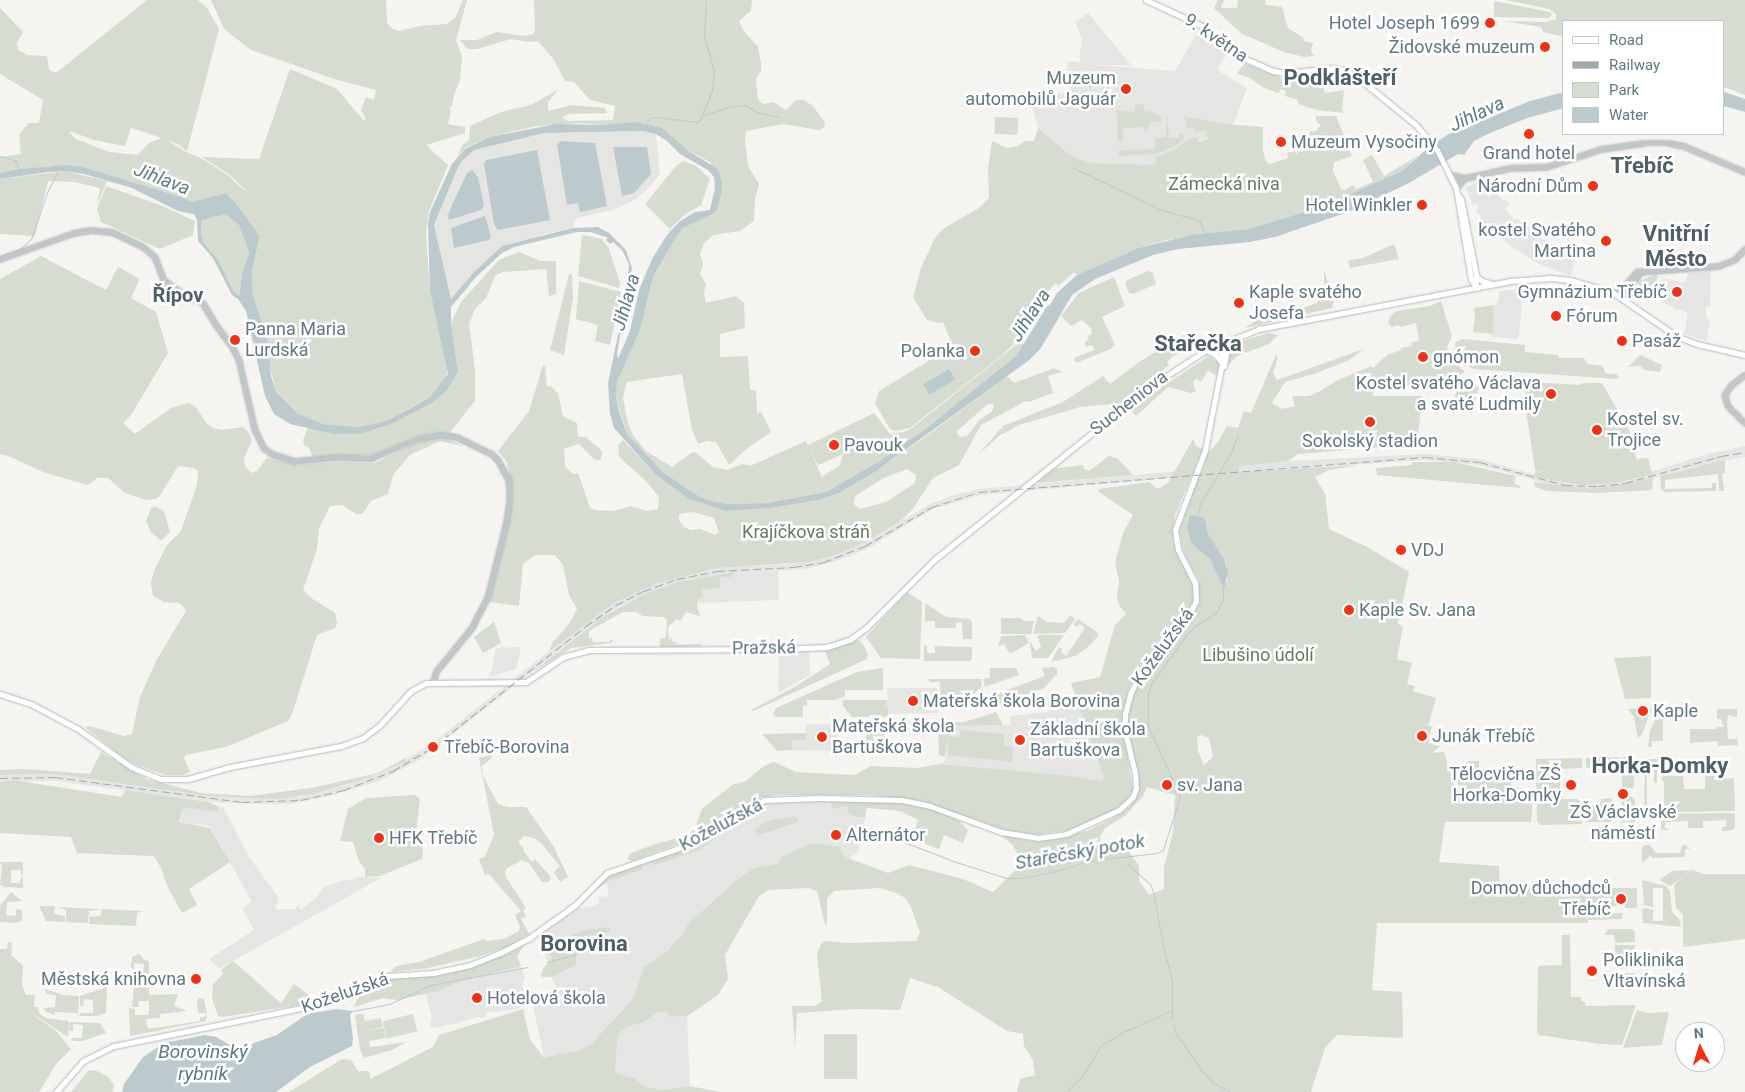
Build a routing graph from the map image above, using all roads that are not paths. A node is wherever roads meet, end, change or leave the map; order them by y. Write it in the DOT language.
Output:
graph roads {
  1 [pos="1146,0"];
  2 [pos="1745,172"];
  3 [pos="1451,175"];
  4 [pos="1466,178"];
  5 [pos="1456,188"];
  6 [pos="1458,195"];
  7 [pos="1745,249"];
  8 [pos="0,259"];
  9 [pos="1641,272"];
  10 [pos="1473,277"];
  11 [pos="1495,284"];
  12 [pos="1476,288"];
  13 [pos="1464,290"];
  14 [pos="1617,294"];
  15 [pos="1623,298"];
  16 [pos="1228,340"];
  17 [pos="1220,343"];
  18 [pos="1206,350"];
  19 [pos="1745,355"];
  20 [pos="1222,363"];
  21 [pos="1745,376"];
  22 [pos="1217,393"];
  23 [pos="1745,422"];
  24 [pos="1050,466"];
  25 [pos="433,682"];
  26 [pos="0,694"];
  27 [pos="56,1092"];
  1 -- 3 [label="main road, 9. května"];
  2 -- 4 [label="street"];
  3 -- 4 [label="street"];
  3 -- 5 [label="main road"];
  4 -- 5 [label="street"];
  5 -- 6 [label="main road"];
  6 -- 10 [label="main road"];
  6 -- 10 [label="main road"];
  7 -- 9 [label="street"];
  8 -- 25 [label="street"];
  9 -- 14 [label="street"];
  9 -- 15 [label="street"];
  10 -- 11 [label="main road"];
  10 -- 12 [label="main road"];
  10 -- 13 [label="main road"];
  11 -- 12 [label="main road, Sucheniova"];
  11 -- 14 [label="main road, Sucheniova"];
  12 -- 13 [label="main road, Sucheniova"];
  13 -- 16 [label="main road, Sucheniova"];
  14 -- 15 [label="main road, Sucheniova"];
  15 -- 19 [label="main road, Sucheniova"];
  16 -- 17 [label="main road, Sucheniova"];
  16 -- 22 [label="main road"];
  17 -- 18 [label="main road, Sucheniova"];
  17 -- 20 [label="main road"];
  18 -- 20 [label="main road"];
  18 -- 24 [label="main road, Sucheniova"];
  20 -- 22 [label="main road"];
  21 -- 23 [label="street"];
  22 -- 27 [label="main road, Koželužská"];
  24 -- 25 [label="main road, Pražská"];
  25 -- 26 [label="main road, Pražská"];
}
